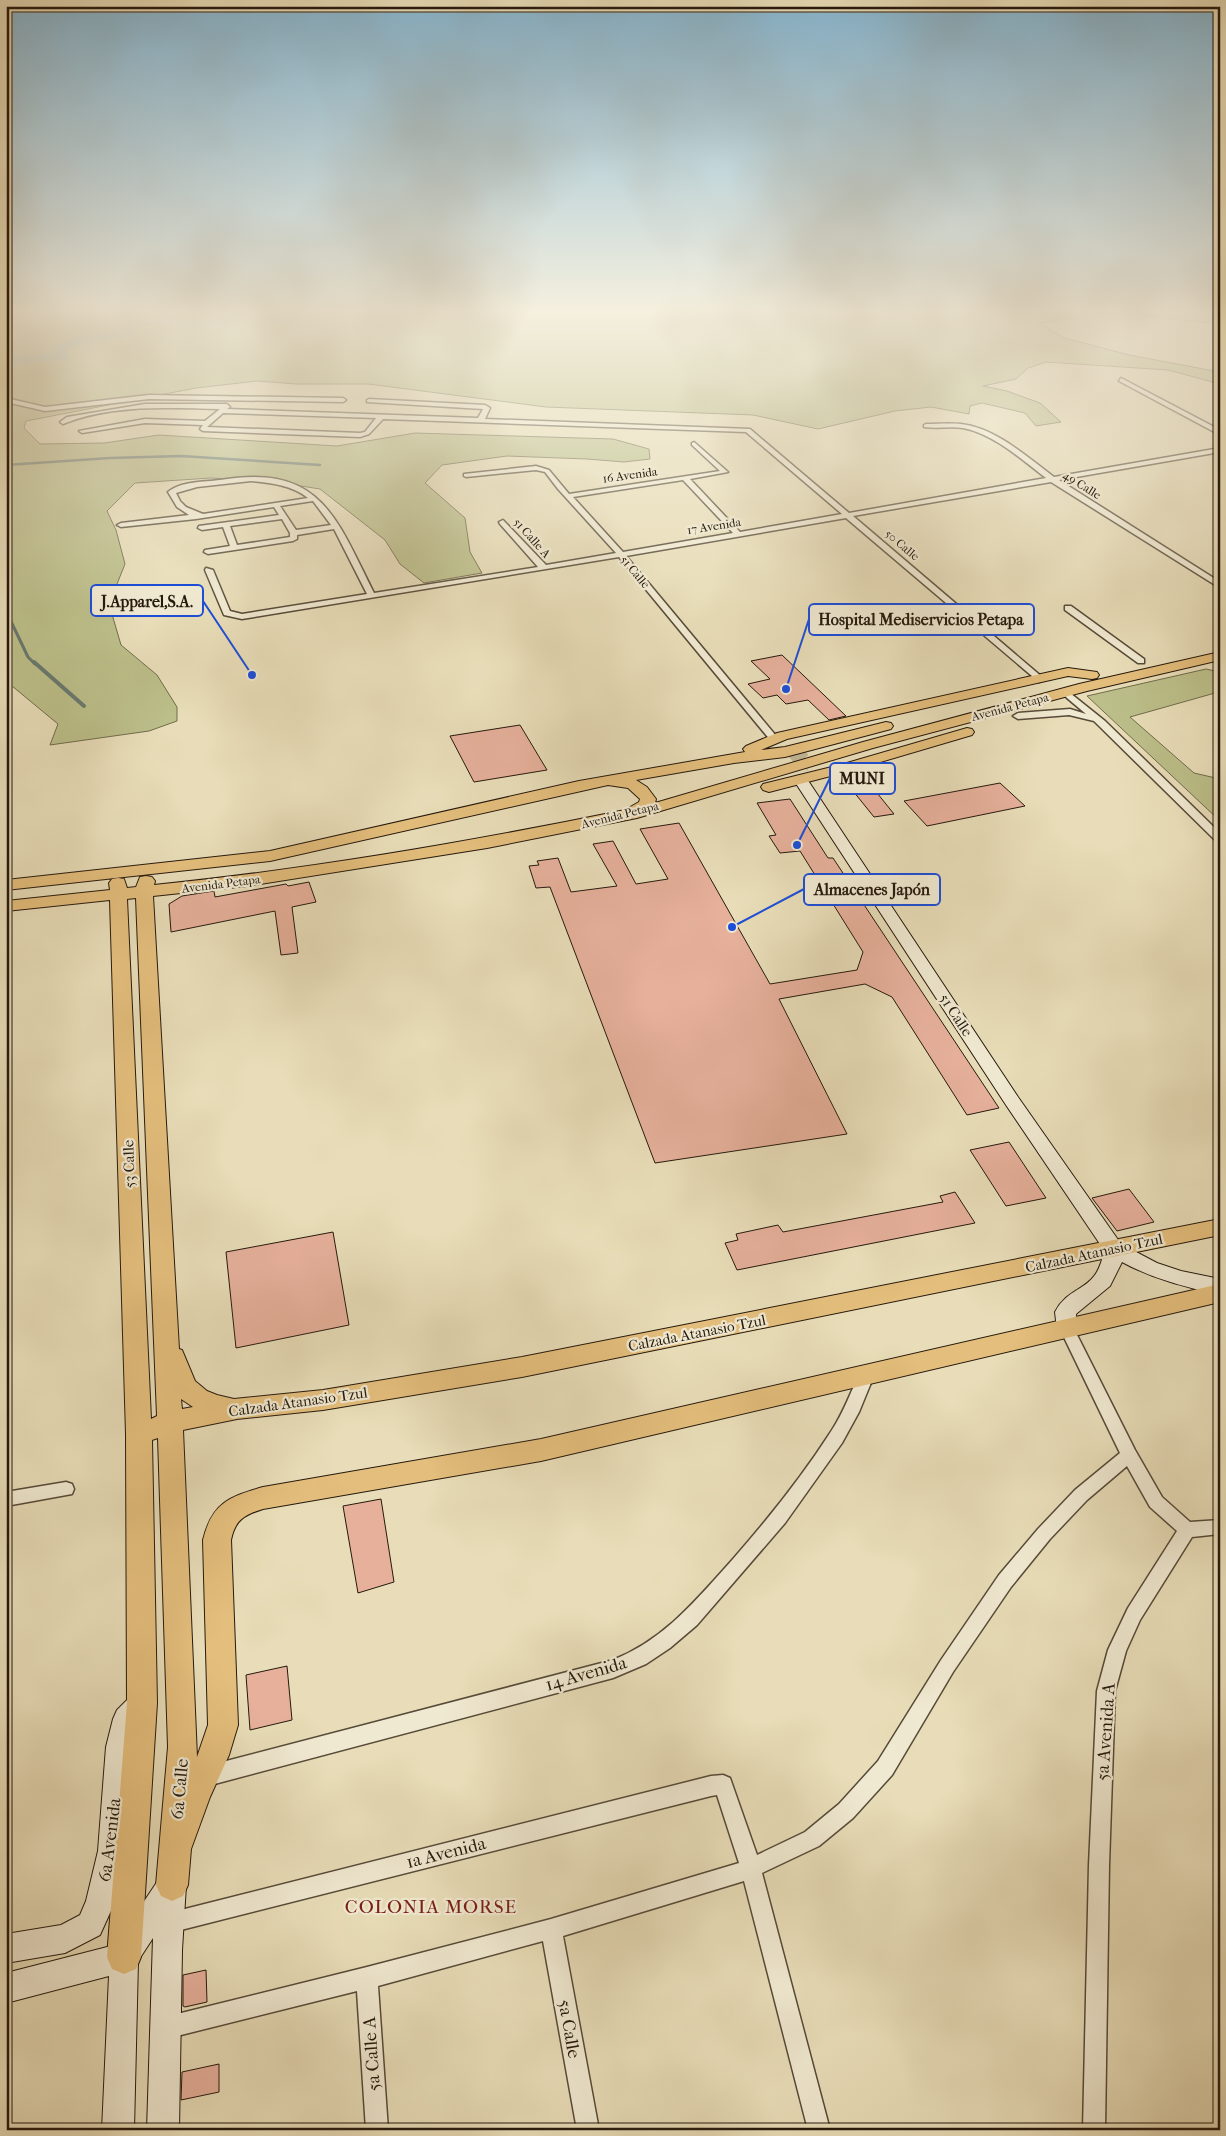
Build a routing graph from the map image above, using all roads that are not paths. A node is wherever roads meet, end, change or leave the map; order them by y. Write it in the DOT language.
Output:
graph roads {
  1 [pos="105,412"];
  2 [pos="221,412"];
  3 [pos="252,412"];
  4 [pos="485,412"];
  5 [pos="1180,412"];
  6 [pos="380,418"];
  7 [pos="480,421"];
  8 [pos="63,422"];
  9 [pos="206,426"];
  10 [pos="926,426"];
  11 [pos="82,431"];
  12 [pos="1220,433"];
  13 [pos="694,444"];
  14 [pos="1220,450"];
  15 [pos="466,475"];
  16 [pos="685,478"];
  17 [pos="1052,480"];
  18 [pos="568,496"];
  19 [pos="313,499"];
  20 [pos="276,505"];
  21 [pos="203,516"];
  22 [pos="848,516"];
  23 [pos="284,517"];
  24 [pos="503,522"];
  25 [pos="121,525"];
  26 [pos="226,525"];
  27 [pos="334,527"];
  28 [pos="202,528"];
  29 [pos="294,534"];
  30 [pos="738,534"];
  31 [pos="234,548"];
  32 [pos="208,552"];
  33 [pos="620,553"];
  34 [pos="544,568"];
  35 [pos="209,570"];
  36 [pos="1220,586"];
  37 [pos="371,595"];
  38 [pos="1068,608"];
  39 [pos="1220,642"];
  40 [pos="1220,656"];
  41 [pos="1141,662"];
  42 [pos="1039,679"];
  43 [pos="1088,681"];
  44 [pos="1070,696"];
  45 [pos="1018,716"];
  46 [pos="1102,723"];
  47 [pos="774,739"];
  48 [pos="792,748"];
  49 [pos="734,758"];
  50 [pos="810,764"];
  51 [pos="800,779"];
  52 [pos="579,786"];
  53 [pos="637,813"];
  54 [pos="441,818"];
  55 [pos="607,819"];
  56 [pos="1220,839"];
  57 [pos="461,847"];
  58 [pos="146,871"];
  59 [pos="6,885"];
  60 [pos="118,885"];
  61 [pos="144,892"];
  62 [pos="6,906"];
  63 [pos="1220,1227"];
  64 [pos="1114,1249"];
  65 [pos="1220,1287"];
  66 [pos="1220,1293"];
  67 [pos="1067,1329"];
  68 [pos="166,1333"];
  69 [pos="867,1374"];
  70 [pos="237,1409"];
  71 [pos="171,1422"];
  72 [pos="139,1445"];
  73 [pos="172,1448"];
  74 [pos="1129,1455"];
  75 [pos="66,1489"];
  76 [pos="6,1499"];
  77 [pos="1220,1527"];
  78 [pos="1187,1530"];
  79 [pos="142,1703"];
  80 [pos="204,1776"];
  81 [pos="174,1851"];
  82 [pos="751,1868"];
  83 [pos="172,1885"];
  84 [pos="169,1923"];
  85 [pos="551,1929"];
  86 [pos="6,1949"];
  87 [pos="124,1957"];
  88 [pos="367,1978"];
  89 [pos="6,1988"];
  90 [pos="165,2028"];
  91 [pos="118,2130"];
  92 [pos="163,2130"];
  93 [pos="377,2130"];
  94 [pos="588,2130"];
  95 [pos="819,2130"];
  96 [pos="1094,2130"];
  1 -- 8 [label="street"];
  2 -- 9 [label="street"];
  3 -- 6 [label="street"];
  4 -- 7 [label="street"];
  5 -- 12 [label="street"];
  6 -- 7 [label="street"];
  6 -- 9 [label="street"];
  7 -- 22 [label="street, 50 Calle"];
  9 -- 11 [label="street"];
  10 -- 17 [label="street, 49 Calle"];
  13 -- 16 [label="street, 16 Avenida"];
  14 -- 17 [label="street, 17 Avenida"];
  15 -- 18 [label="street, 51 Calle"];
  16 -- 18 [label="street, 16 Avenida"];
  16 -- 30 [label="street"];
  17 -- 22 [label="street, 17 Avenida"];
  17 -- 36 [label="street, 49 Calle"];
  18 -- 33 [label="street, 51 Calle"];
  19 -- 20 [label="street"];
  19 -- 21 [label="street"];
  19 -- 27 [label="street"];
  20 -- 21 [label="street"];
  20 -- 23 [label="street"];
  21 -- 25 [label="street"];
  22 -- 30 [label="street, 17 Avenida"];
  22 -- 42 [label="street, 50 Calle"];
  23 -- 26 [label="street"];
  23 -- 29 [label="street"];
  24 -- 34 [label="street, 51 Calle A"];
  26 -- 28 [label="street"];
  26 -- 31 [label="street"];
  27 -- 29 [label="street"];
  27 -- 37 [label="street"];
  29 -- 31 [label="street"];
  30 -- 33 [label="street, 17 Avenida"];
  31 -- 32 [label="street"];
  33 -- 34 [label="street, 17 Avenida"];
  33 -- 47 [label="street, 51 Calle"];
  34 -- 37 [label="street, 17 Avenida"];
  35 -- 37 [label="street, 17 Avenida"];
  38 -- 41 [label="street"];
  39 -- 41 [label="main road, Avenida Petapa"];
  40 -- 43 [label="main road, Avenida Petapa"];
  41 -- 43 [label="main road, Avenida Petapa"];
  42 -- 43 [label="main road"];
  42 -- 47 [label="main road"];
  43 -- 44 [label="main road"];
  43 -- 48 [label="main road"];
  43 -- 49 [label="main road, Avenida Petapa"];
  43 -- 53 [label="main road, Avenida Petapa"];
  44 -- 45 [label="main road"];
  44 -- 46 [label="street"];
  44 -- 50 [label="main road"];
  45 -- 46 [label="street"];
  45 -- 51 [label="main road"];
  46 -- 56 [label="street"];
  47 -- 49 [label="main road"];
  49 -- 52 [label="main road, Avenida Petapa"];
  51 -- 53 [label="main road"];
  51 -- 64 [label="street, 51 Calle"];
  52 -- 54 [label="main road, Avenida Petapa"];
  52 -- 55 [label="main road"];
  53 -- 55 [label="main road, Avenida Petapa"];
  54 -- 57 [label="main road"];
  54 -- 58 [label="main road, Avenida Petapa"];
  55 -- 57 [label="main road, Avenida Petapa"];
  57 -- 61 [label="main road, Avenida Petapa"];
  58 -- 60 [label="main road, Avenida Petapa"];
  58 -- 61 [label="main road, 53 Calle"];
  59 -- 60 [label="main road, Avenida Petapa"];
  60 -- 61 [label="main road, Avenida Petapa"];
  60 -- 62 [label="main road, Avenida Petapa"];
  60 -- 72 [label="main road, 53 Calle"];
  61 -- 68 [label="main road, 53 Calle"];
  63 -- 64 [label="main road, Calzada Atanasio Tzul"];
  64 -- 65 [label="street, 51 Calle"];
  64 -- 67 [label="street"];
  64 -- 70 [label="main road, Calzada Atanasio Tzul"];
  66 -- 67 [label="main road"];
  67 -- 69 [label="main road"];
  67 -- 74 [label="street"];
  68 -- 70 [label="main road"];
  68 -- 71 [label="main road, 53 Calle"];
  69 -- 80 [label="street, 14 Avenida"];
  69 -- 80 [label="main road"];
  70 -- 71 [label="main road, Calzada Atanasio Tzul"];
  71 -- 72 [label="main road, Calzada Atanasio Tzul"];
  71 -- 73 [label="main road, 53 Calle"];
  72 -- 79 [label="main road"];
  73 -- 81 [label="main road, 6a Calle"];
  74 -- 78 [label="street"];
  74 -- 82 [label="street"];
  75 -- 76 [label="street"];
  77 -- 78 [label="street"];
  78 -- 96 [label="street, 5a Avenida A"];
  79 -- 86 [label="street, 6a Avenida"];
  79 -- 87 [label="main road"];
  80 -- 81 [label="main road"];
  81 -- 83 [label="main road, 6a Calle"];
  82 -- 84 [label="street, 1a Avenida"];
  82 -- 85 [label="street"];
  82 -- 95 [label="street"];
  83 -- 84 [label="street, 6a Calle"];
  83 -- 87 [label="street"];
  84 -- 90 [label="street, 6a Calle"];
  85 -- 88 [label="street"];
  85 -- 94 [label="street, 5a Calle"];
  87 -- 89 [label="street"];
  87 -- 91 [label="street"];
  88 -- 90 [label="street"];
  88 -- 93 [label="street, 5a Calle A"];
  90 -- 92 [label="street, 6a Calle"];
}
